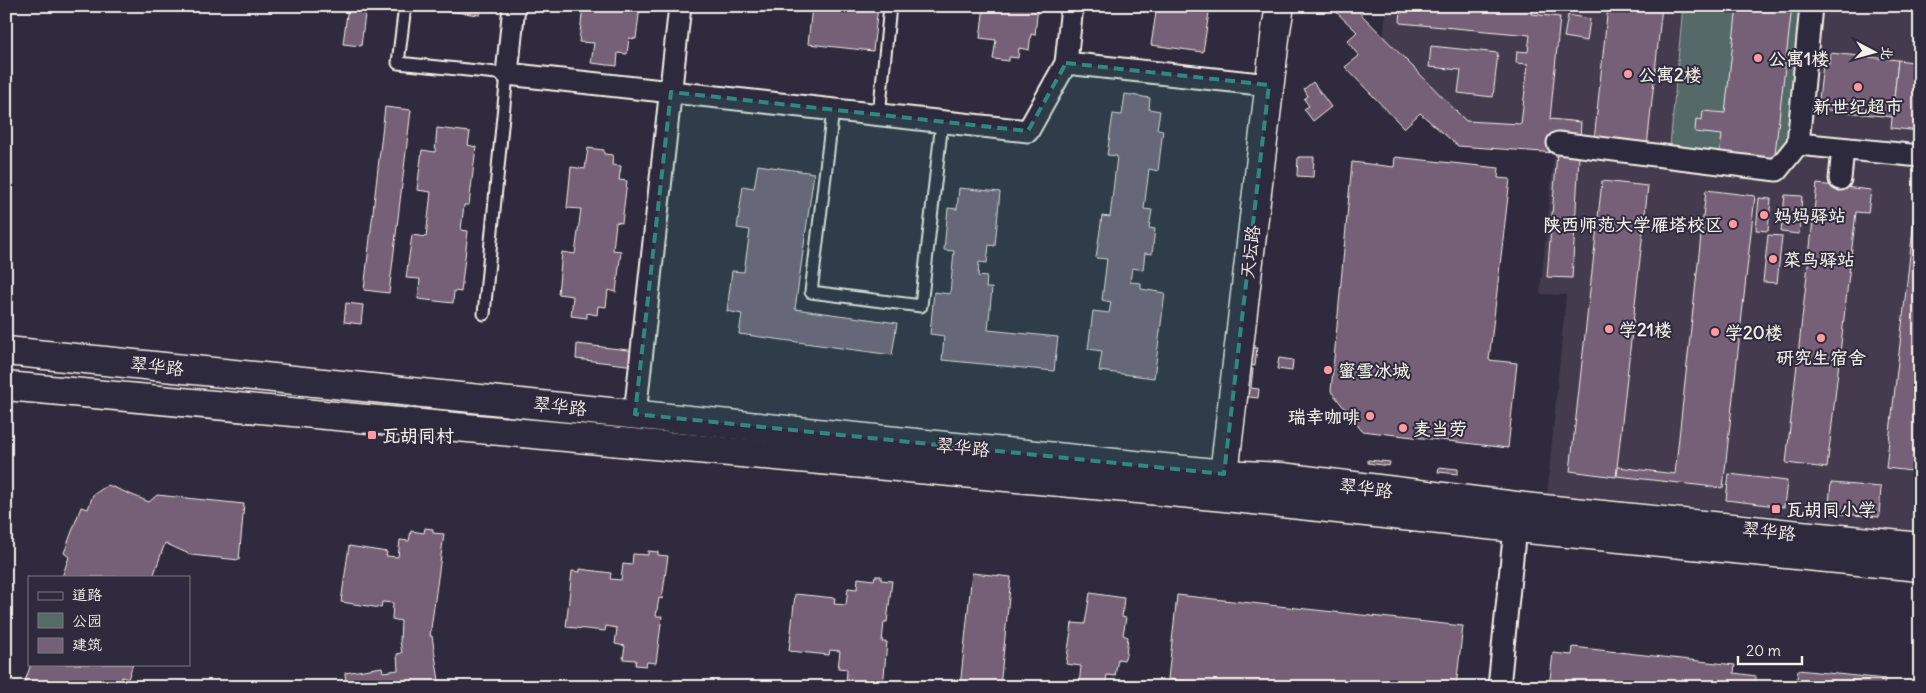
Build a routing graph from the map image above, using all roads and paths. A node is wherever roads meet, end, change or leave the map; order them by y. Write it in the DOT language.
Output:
graph roads {
  1 [pos="405,6"];
  2 [pos="514,6"];
  3 [pos="680,6"];
  4 [pos="890,6"];
  5 [pos="1072,6"];
  6 [pos="1280,6"];
  7 [pos="1811,6"];
  8 [pos="1066,63"];
  9 [pos="507,74"];
  10 [pos="1269,85"];
  11 [pos="671,92"];
  12 [pos="833,110"];
  13 [pos="879,115"];
  14 [pos="942,122"];
  15 [pos="1558,143"];
  16 [pos="1798,144"];
  17 [pos="1843,149"];
  18 [pos="1920,156"];
  19 [pos="1840,180"];
  20 [pos="484,314"];
  21 [pos="6,350"];
  22 [pos="6,386"];
  23 [pos="635,414"];
  24 [pos="1224,485"];
  25 [pos="1515,528"];
  26 [pos="1920,547"];
  27 [pos="1920,567"];
  28 [pos="1499,687"];
  1 -- 9 [label="lane"];
  2 -- 9 [label="street"];
  3 -- 11 [label="street"];
  4 -- 13 [label="lane"];
  5 -- 8 [label="street"];
  6 -- 10 [label="main road, 天坛路"];
  7 -- 16 [label="street"];
  8 -- 10 [label="street"];
  8 -- 14 [label="street"];
  9 -- 11 [label="street"];
  9 -- 20 [label="lane"];
  10 -- 24 [label="main road, 天坛路"];
  11 -- 12 [label="street"];
  11 -- 23 [label="street"];
  12 -- 13 [label="street"];
  12 -- 14 [label="lane"];
  13 -- 14 [label="street"];
  15 -- 16 [label="street"];
  16 -- 17 [label="street"];
  17 -- 18 [label="street"];
  17 -- 19 [label="street"];
  21 -- 23 [label="main road, 翠华路"];
  22 -- 24 [label="main road, 翠华路"];
  23 -- 24 [label="main road, 翠华路"];
  24 -- 25 [label="main road, 翠华路"];
  24 -- 26 [label="main road, 翠华路"];
  25 -- 27 [label="main road, 翠华路"];
  25 -- 28 [label="street"];
}
